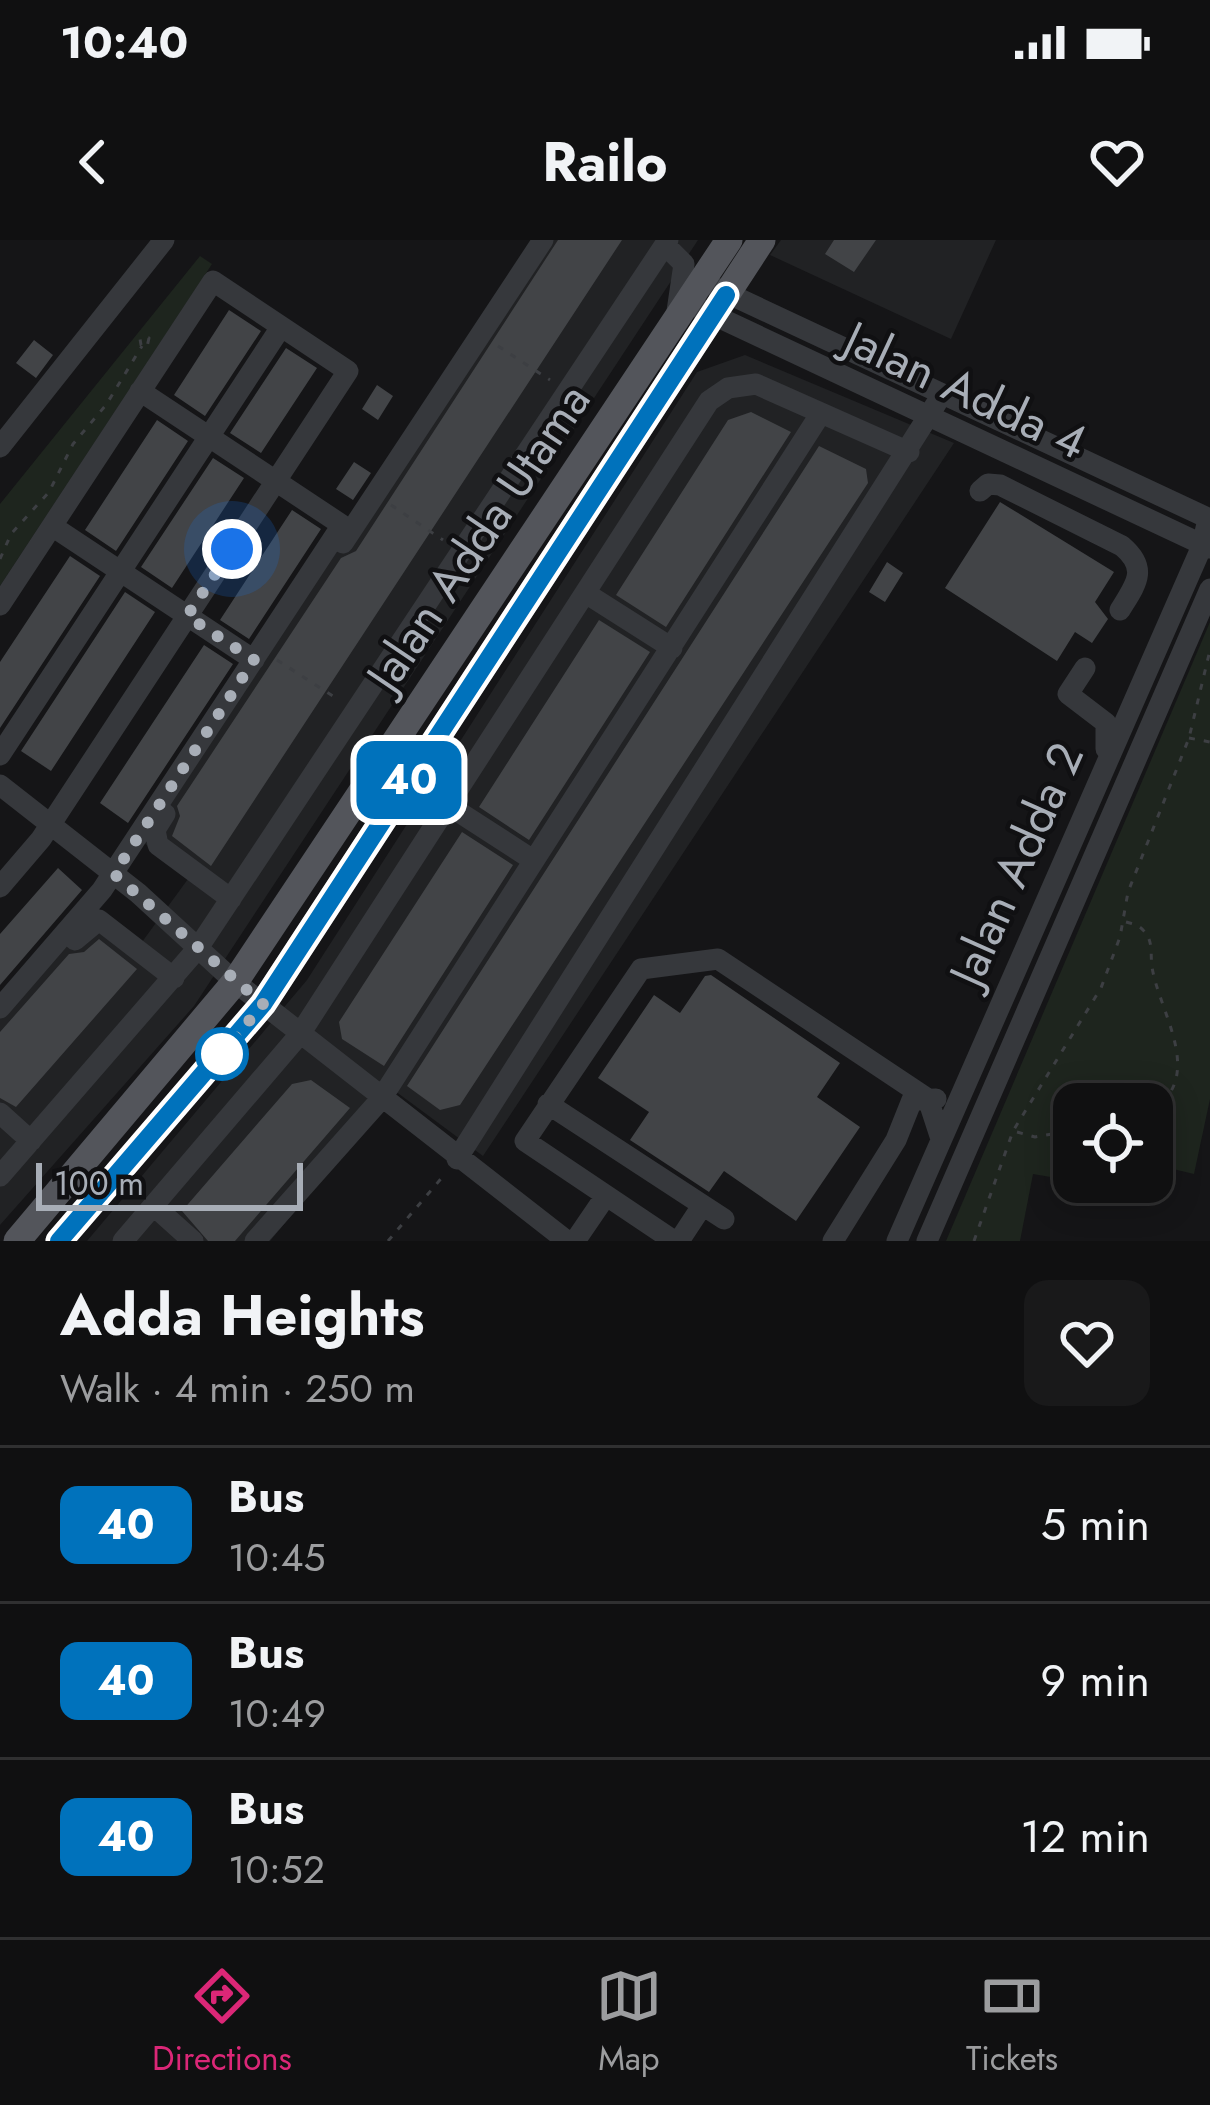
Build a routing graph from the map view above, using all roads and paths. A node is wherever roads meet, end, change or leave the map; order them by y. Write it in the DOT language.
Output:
graph roads {
  1 [pos="164,240"];
  2 [pos="543,240"];
  3 [pos="729,240"];
  4 [pos="762,240"];
  5 [pos="666,243"];
  6 [pos="701,304"];
  7 [pos="281,327"];
  8 [pos="481,335"];
  9 [pos="142,346"];
  10 [pos="140,391"];
  11 [pos="567,391"];
  12 [pos="941,397"];
  13 [pos="821,413"];
  14 [pos="929,420"];
  15 [pos="209,437"];
  16 [pos="0,447"];
  17 [pos="909,452"];
  18 [pos="276,482"];
  19 [pos="980,490"];
  20 [pos="375,494"];
  21 [pos="1209,519"];
  22 [pos="1152,524"];
  23 [pos="52,526"];
  24 [pos="1206,547"];
  25 [pos="461,552"];
  26 [pos="0,559"];
  27 [pos="120,572"];
  28 [pos="1210,590"];
  29 [pos="587,594"];
  30 [pos="0,605"];
  31 [pos="1174,608"];
  32 [pos="1120,610"];
  33 [pos="187,616"];
  34 [pos="671,648"];
  35 [pos="1210,650"];
  36 [pos="1154,654"];
  37 [pos="262,658"];
  38 [pos="1085,668"];
  39 [pos="356,710"];
  40 [pos="1099,712"];
  41 [pos="1189,738"];
  42 [pos="1210,742"];
  43 [pos="0,754"];
  44 [pos="0,785"];
  45 [pos="448,805"];
  46 [pos="1083,816"];
  47 [pos="51,823"];
  48 [pos="533,860"];
  49 [pos="114,874"];
  50 [pos="0,886"];
  51 [pos="231,899"];
  52 [pos="1125,921"];
  53 [pos="198,948"];
  54 [pos="174,978"];
  55 [pos="235,982"];
  56 [pos="263,1004"];
  57 [pos="0,1008"];
  58 [pos="0,1027"];
  59 [pos="300,1034"];
  60 [pos="1172,1083"];
  61 [pos="963,1088"];
  62 [pos="381,1099"];
  63 [pos="928,1099"];
  64 [pos="548,1104"];
  65 [pos="0,1113"];
  66 [pos="1013,1131"];
  67 [pos="1053,1134"];
  68 [pos="941,1139"];
  69 [pos="31,1141"];
  70 [pos="458,1159"];
  71 [pos="0,1176"];
  72 [pos="605,1197"];
  73 [pos="154,1206"];
  74 [pos="702,1206"];
  75 [pos="724,1220"];
  76 [pos="17,1241"];
  77 [pos="59,1241"];
  78 [pos="123,1241"];
  79 [pos="193,1241"];
  80 [pos="255,1241"];
  81 [pos="388,1241"];
  82 [pos="571,1241"];
  83 [pos="676,1241"];
  84 [pos="833,1241"];
  85 [pos="897,1241"];
  86 [pos="928,1241"];
  87 [pos="974,1241"];
  1 -- 16 [label="street"];
  2 -- 8 [label="street"];
  3 -- 6 [label="main road"];
  4 -- 6 [label="main road"];
  5 -- 6 [label="street"];
  5 -- 11 [label="street"];
  6 -- 12 [label="street, Jalan Adda 4"];
  6 -- 14 [label="street, Jalan Adda 4"];
  6 -- 55 [label="main road, Jalan Adda Utama"];
  6 -- 56 [label="main road, Jalan Adda Utama"];
  7 -- 10 [label="street"];
  7 -- 15 [label="street"];
  7 -- 18 [label="street"];
  8 -- 11 [label="path"];
  8 -- 20 [label="street"];
  9 -- 26 [label="path"];
  10 -- 15 [label="street"];
  10 -- 23 [label="street"];
  11 -- 25 [label="street"];
  12 -- 14 [label="street"];
  12 -- 21 [label="street, Jalan Adda 4"];
  13 -- 17 [label="street"];
  13 -- 29 [label="street"];
  13 -- 34 [label="street"];
  14 -- 17 [label="street"];
  14 -- 22 [label="street, Jalan Adda 4"];
  15 -- 18 [label="street"];
  15 -- 27 [label="street"];
  17 -- 70 [label="street"];
  18 -- 33 [label="street"];
  18 -- 37 [label="street"];
  19 -- 32 [label="street"];
  20 -- 25 [label="path"];
  20 -- 37 [label="street"];
  21 -- 24 [label="street, Jalan Adda 2"];
  22 -- 24 [label="street, Jalan Adda 4"];
  22 -- 31 [label="street"];
  23 -- 27 [label="street"];
  23 -- 30 [label="street"];
  24 -- 31 [label="street, Jalan Adda 2"];
  25 -- 39 [label="street"];
  27 -- 33 [label="street"];
  27 -- 43 [label="street"];
  28 -- 86 [label="street, Jalan Adda 2"];
  29 -- 34 [label="street"];
  29 -- 45 [label="street"];
  31 -- 36 [label="street, Jalan Adda 2"];
  33 -- 37 [label="street"];
  33 -- 47 [label="street"];
  34 -- 48 [label="street"];
  35 -- 41 [label="path"];
  36 -- 40 [label="street"];
  36 -- 46 [label="street, Jalan Adda 2"];
  37 -- 39 [label="path"];
  37 -- 49 [label="street"];
  37 -- 51 [label="street"];
  38 -- 40 [label="street"];
  39 -- 51 [label="street"];
  40 -- 46 [label="street"];
  41 -- 42 [label="path"];
  41 -- 52 [label="path"];
  44 -- 47 [label="street"];
  45 -- 48 [label="street"];
  45 -- 59 [label="street"];
  46 -- 61 [label="street, Jalan Adda 2"];
  47 -- 49 [label="street"];
  47 -- 50 [label="street"];
  48 -- 62 [label="street"];
  49 -- 53 [label="street"];
  49 -- 57 [label="street"];
  51 -- 53 [label="street"];
  52 -- 60 [label="path"];
  52 -- 66 [label="path"];
  53 -- 54 [label="street"];
  53 -- 55 [label="street"];
  54 -- 58 [label="street"];
  54 -- 69 [label="street"];
  55 -- 56 [label="street"];
  55 -- 76 [label="main road, Jalan Adda Utama"];
  56 -- 59 [label="street"];
  56 -- 77 [label="main road, Jalan Adda Utama"];
  59 -- 62 [label="street"];
  59 -- 73 [label="street"];
  61 -- 63 [label="street"];
  61 -- 68 [label="street, Jalan Adda 2"];
  62 -- 70 [label="street"];
  62 -- 80 [label="street"];
  63 -- 64 [label="street"];
  63 -- 68 [label="street"];
  63 -- 84 [label="street"];
  64 -- 72 [label="street"];
  64 -- 74 [label="street"];
  65 -- 69 [label="street"];
  66 -- 67 [label="path"];
  66 -- 87 [label="path"];
  68 -- 85 [label="street, Jalan Adda 2"];
  69 -- 71 [label="street"];
  70 -- 81 [label="path"];
  70 -- 82 [label="street"];
  72 -- 82 [label="street"];
  72 -- 83 [label="street"];
  73 -- 78 [label="street"];
  73 -- 79 [label="street"];
  74 -- 75 [label="street"];
  74 -- 83 [label="street"];
}
